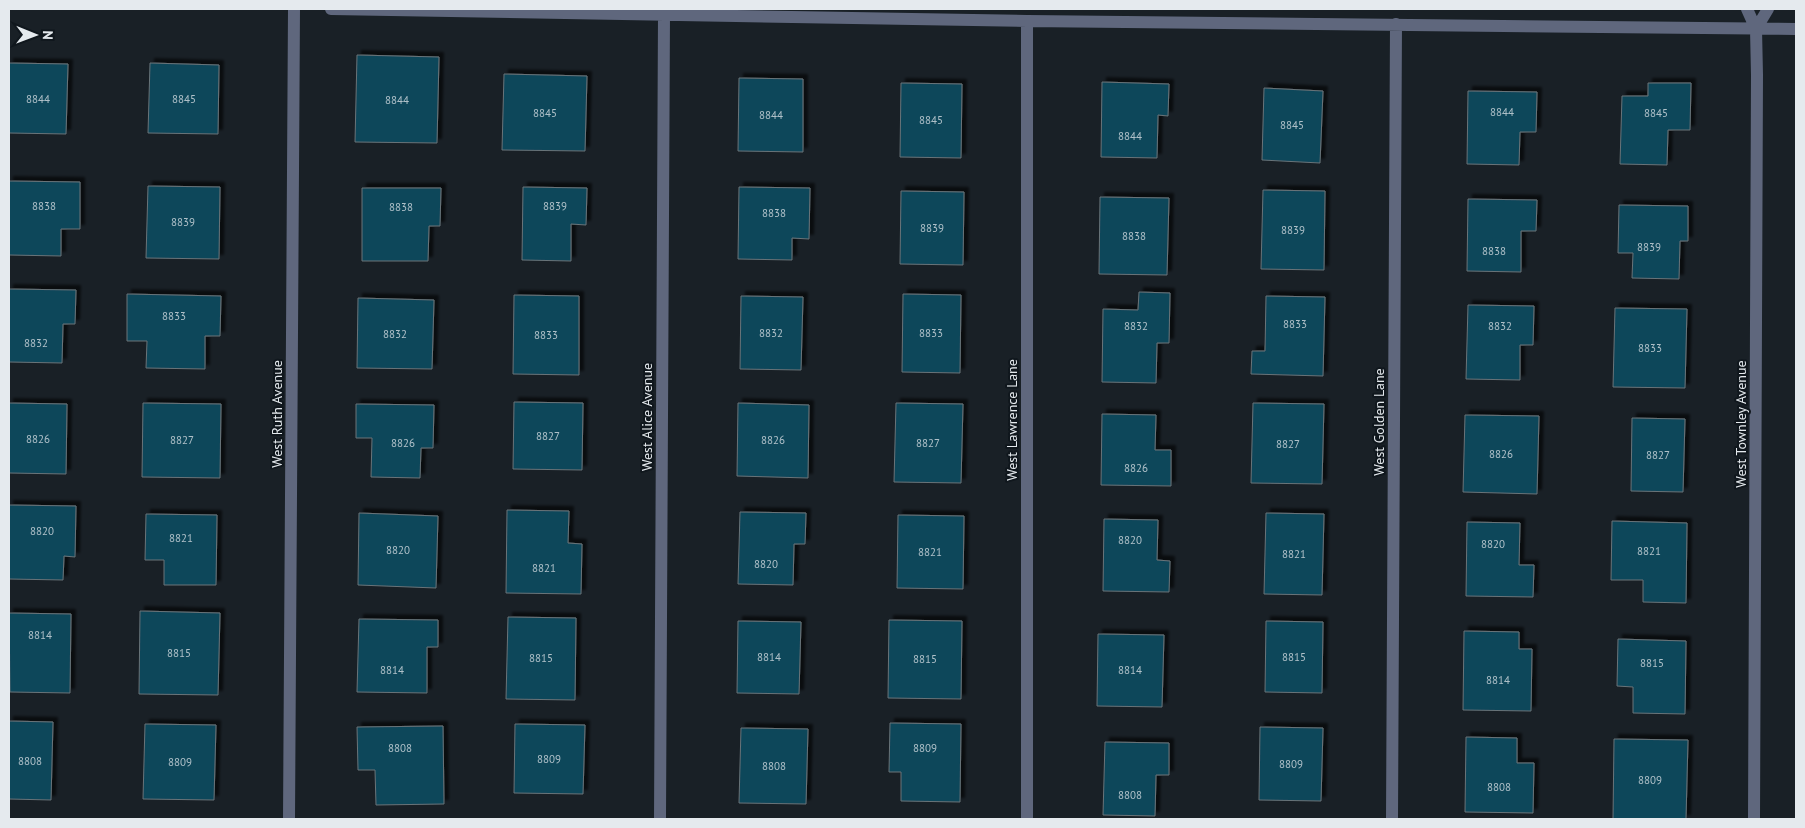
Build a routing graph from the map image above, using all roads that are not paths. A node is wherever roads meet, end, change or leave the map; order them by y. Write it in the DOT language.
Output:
graph roads {
  1 [pos="294,9"];
  2 [pos="331,9"];
  3 [pos="435,9"];
  4 [pos="1747,9"];
  5 [pos="1768,9"];
  6 [pos="664,15"];
  7 [pos="1027,21"];
  8 [pos="1396,24"];
  9 [pos="1756,29"];
  10 [pos="1796,29"];
  11 [pos="289,819"];
  12 [pos="660,819"];
  13 [pos="1027,819"];
  14 [pos="1392,819"];
  15 [pos="1754,819"];
  1 -- 11 [label="street, West Ruth Avenue"];
  2 -- 3 [label="street"];
  3 -- 6 [label="street"];
  4 -- 9 [label="street, West Townley Avenue"];
  5 -- 9 [label="street"];
  6 -- 7 [label="street"];
  6 -- 12 [label="street, West Alice Avenue"];
  7 -- 8 [label="street"];
  7 -- 13 [label="street, West Lawrence Lane"];
  8 -- 9 [label="street"];
  8 -- 14 [label="street, West Golden Lane"];
  9 -- 10 [label="street"];
  9 -- 15 [label="street, West Townley Avenue"];
}
